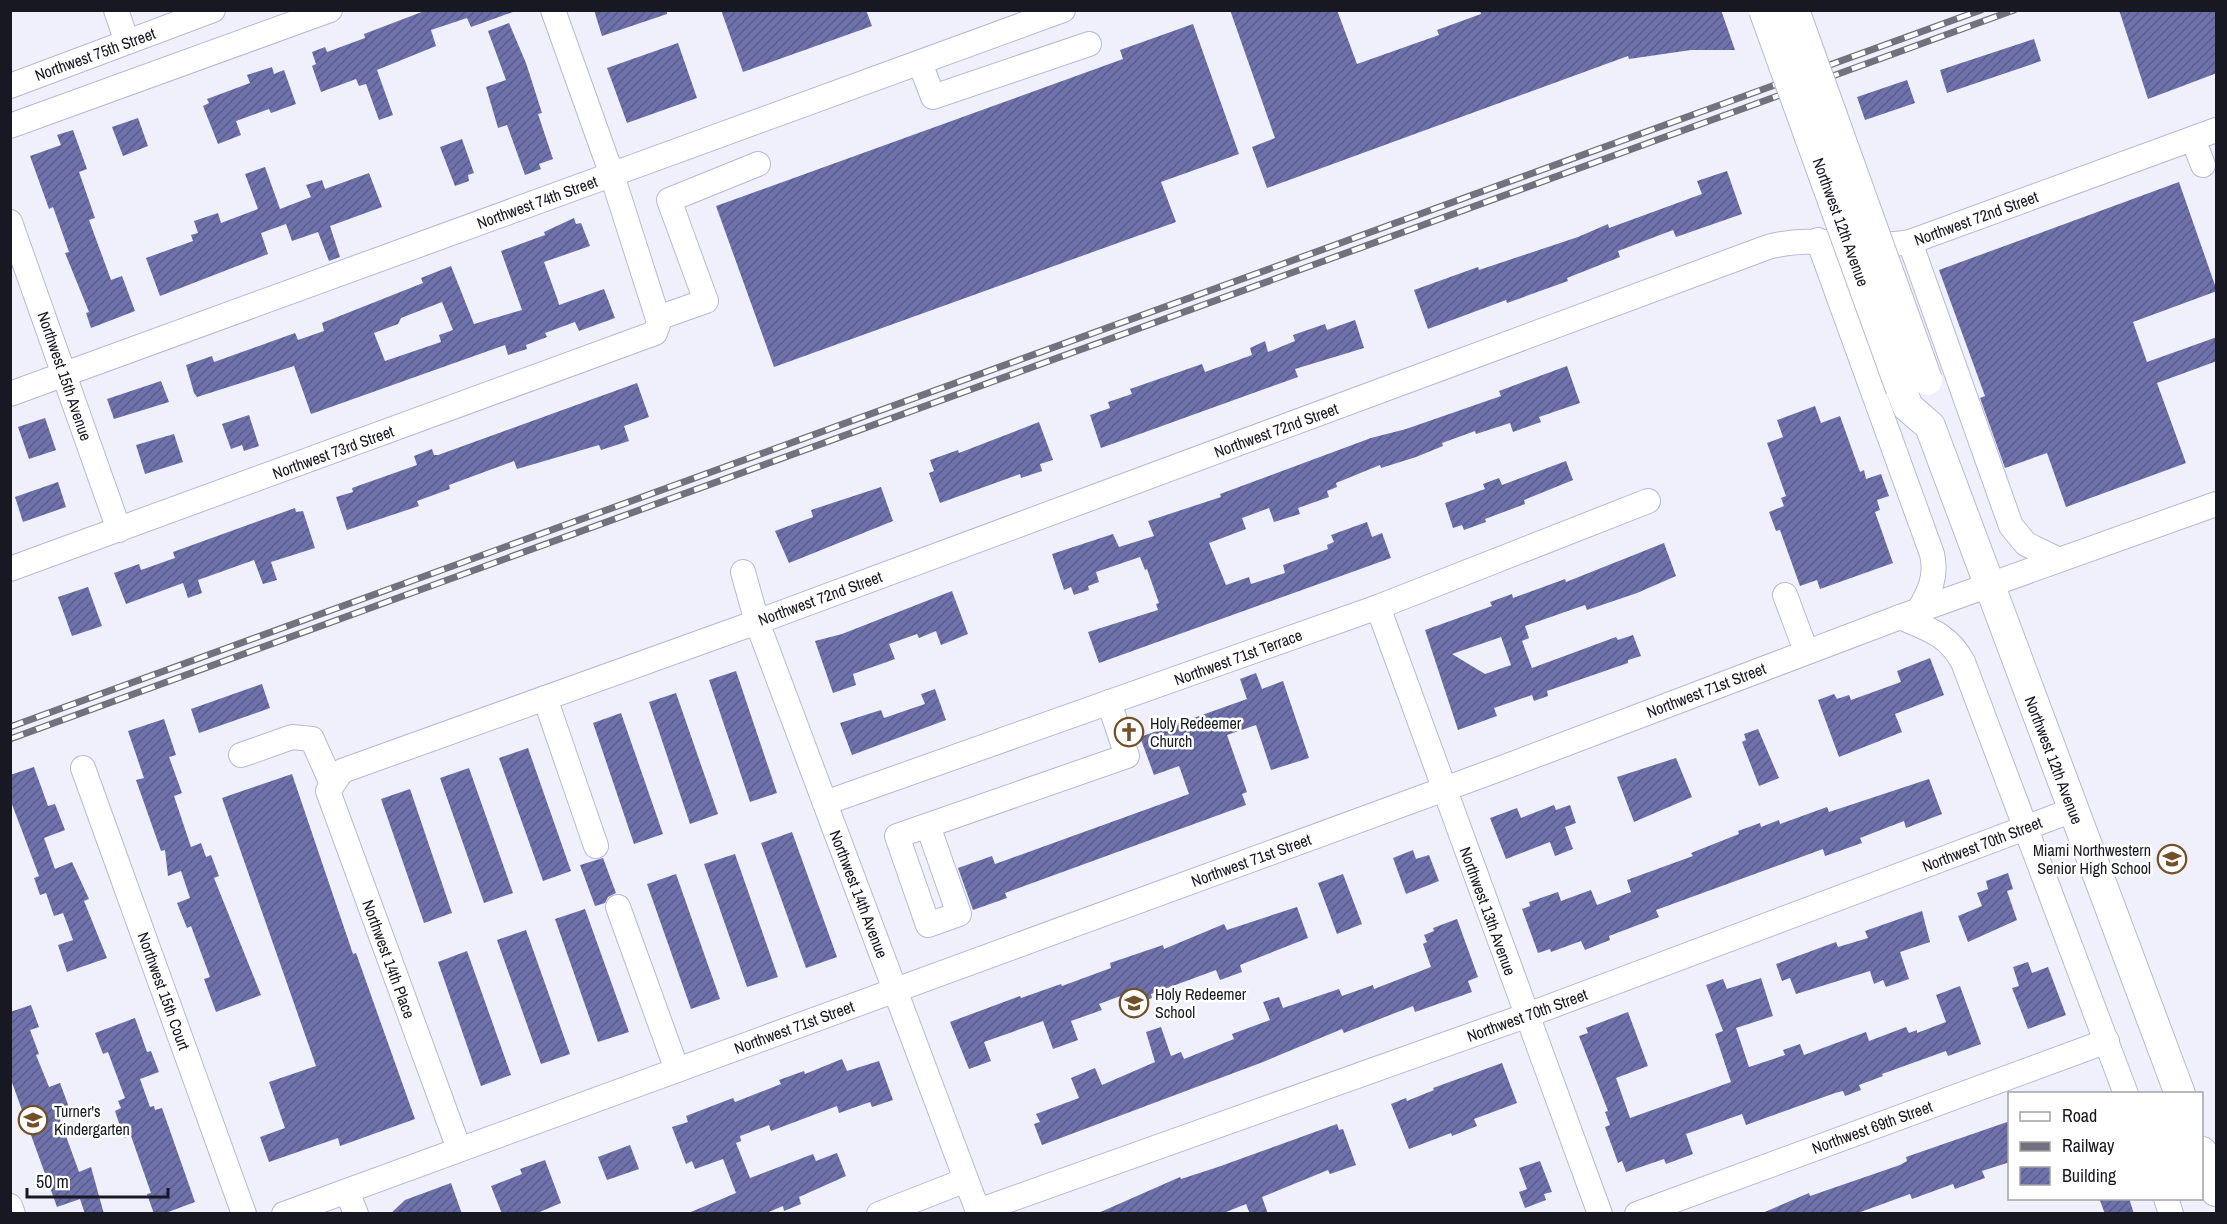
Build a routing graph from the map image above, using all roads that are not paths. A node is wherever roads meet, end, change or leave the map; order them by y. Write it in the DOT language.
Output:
graph roads {
  1 [pos="116,10"];
  2 [pos="213,10"];
  3 [pos="330,10"];
  4 [pos="553,10"];
  5 [pos="1063,10"];
  6 [pos="1764,10"];
  7 [pos="1794,10"];
  8 [pos="128,42"];
  9 [pos="1089,44"];
  10 [pos="921,63"];
  11 [pos="10,86"];
  12 [pos="10,126"];
  13 [pos="2217,130"];
  14 [pos="2193,138"];
  15 [pos="758,164"];
  16 [pos="2203,165"];
  17 [pos="612,175"];
  18 [pos="10,222"];
  19 [pos="1818,240"];
  20 [pos="1910,242"];
  21 [pos="657,326"];
  22 [pos="65,376"];
  23 [pos="1914,384"];
  24 [pos="10,394"];
  25 [pos="1648,501"];
  26 [pos="2217,504"];
  27 [pos="119,530"];
  28 [pos="2059,560"];
  29 [pos="10,569"];
  30 [pos="743,572"];
  31 [pos="1988,585"];
  32 [pos="1785,595"];
  33 [pos="1378,607"];
  34 [pos="1910,614"];
  35 [pos="757,622"];
  36 [pos="1806,651"];
  37 [pos="545,698"];
  38 [pos="1109,702"];
  39 [pos="241,755"];
  40 [pos="83,768"];
  41 [pos="337,778"];
  42 [pos="1445,789"];
  43 [pos="825,803"];
  44 [pos="2073,810"];
  45 [pos="928,826"];
  46 [pos="2026,827"];
  47 [pos="596,846"];
  48 [pos="618,908"];
  49 [pos="895,991"];
  50 [pos="1525,1016"];
  51 [pos="2107,1041"];
  52 [pos="677,1070"];
  53 [pos="2125,1092"];
  54 [pos="2179,1092"];
  55 [pos="459,1149"];
  56 [pos="966,1180"];
  57 [pos="347,1191"];
  58 [pos="10,1206"];
  59 [pos="978,1212"];
  60 [pos="13,1214"];
  61 [pos="244,1214"];
  62 [pos="284,1214"];
  63 [pos="356,1214"];
  64 [pos="879,1214"];
  65 [pos="1600,1214"];
  66 [pos="1636,1214"];
  1 -- 8 [label="street"];
  2 -- 8 [label="street, Northwest 75th Street"];
  3 -- 12 [label="street"];
  4 -- 17 [label="street"];
  5 -- 10 [label="street, Northwest 74th Street"];
  6 -- 23 [label="main road, Northwest 12th Avenue, bridge"];
  7 -- 23 [label="main road, Northwest 12th Avenue, bridge"];
  8 -- 11 [label="street, Northwest 75th Street"];
  9 -- 10 [label="street"];
  10 -- 17 [label="street, Northwest 74th Street"];
  13 -- 14 [label="street, Northwest 72nd Street"];
  14 -- 16 [label="street"];
  14 -- 20 [label="street, Northwest 72nd Street"];
  15 -- 21 [label="street, Northwest 73rd Street"];
  17 -- 21 [label="street"];
  17 -- 22 [label="street, Northwest 74th Street"];
  18 -- 22 [label="street, Northwest 15th Avenue"];
  19 -- 20 [label="street, Northwest 72nd Street"];
  19 -- 34 [label="street, Northwest 12th Avenue"];
  19 -- 35 [label="street, Northwest 72nd Street"];
  20 -- 28 [label="street"];
  21 -- 27 [label="street, Northwest 73rd Street"];
  22 -- 24 [label="street, Northwest 74th Street"];
  22 -- 27 [label="street, Northwest 15th Avenue"];
  23 -- 31 [label="main road, Northwest 12th Avenue"];
  25 -- 33 [label="street, Northwest 71st Terrace"];
  26 -- 28 [label="street, Northwest 71st Street"];
  27 -- 29 [label="street, Northwest 73rd Street"];
  28 -- 31 [label="street, Northwest 71st Street"];
  30 -- 35 [label="street, Northwest 14th Avenue"];
  31 -- 34 [label="street, Northwest 71st Street"];
  31 -- 44 [label="main road, Northwest 12th Avenue"];
  32 -- 36 [label="street"];
  33 -- 38 [label="street, Northwest 71st Terrace"];
  33 -- 42 [label="street, Northwest 13th Avenue"];
  34 -- 36 [label="street, Northwest 71st Street"];
  34 -- 46 [label="street"];
  35 -- 37 [label="street, Northwest 72nd Street"];
  35 -- 43 [label="street, Northwest 14th Avenue"];
  36 -- 42 [label="street, Northwest 71st Street"];
  37 -- 41 [label="street, Northwest 72nd Street"];
  37 -- 47 [label="street"];
  38 -- 43 [label="street, Northwest 71st Terrace"];
  38 -- 45 [label="street"];
  39 -- 41 [label="street, Northwest 14th Place"];
  40 -- 61 [label="street, Northwest 15th Court"];
  41 -- 55 [label="street, Northwest 14th Place"];
  42 -- 49 [label="street, Northwest 71st Street"];
  42 -- 50 [label="street, Northwest 13th Avenue"];
  43 -- 49 [label="street, Northwest 14th Avenue"];
  44 -- 46 [label="street, Northwest 70th Street"];
  44 -- 54 [label="main road, Northwest 12th Avenue"];
  46 -- 50 [label="street, Northwest 70th Street"];
  46 -- 51 [label="street"];
  48 -- 52 [label="street"];
  49 -- 52 [label="street, Northwest 71st Street"];
  49 -- 56 [label="street, Northwest 14th Avenue"];
  50 -- 59 [label="street, Northwest 70th Street"];
  50 -- 65 [label="street, Northwest 13th Avenue"];
  51 -- 53 [label="street"];
  51 -- 66 [label="street, Northwest 69th Street"];
  52 -- 55 [label="street, Northwest 71st Street"];
  55 -- 57 [label="street, Northwest 71st Street"];
  56 -- 59 [label="street, Northwest 14th Avenue"];
  56 -- 64 [label="street"];
  57 -- 62 [label="street, Northwest 71st Street"];
  57 -- 63 [label="street"];
  58 -- 60 [label="street"];
}
